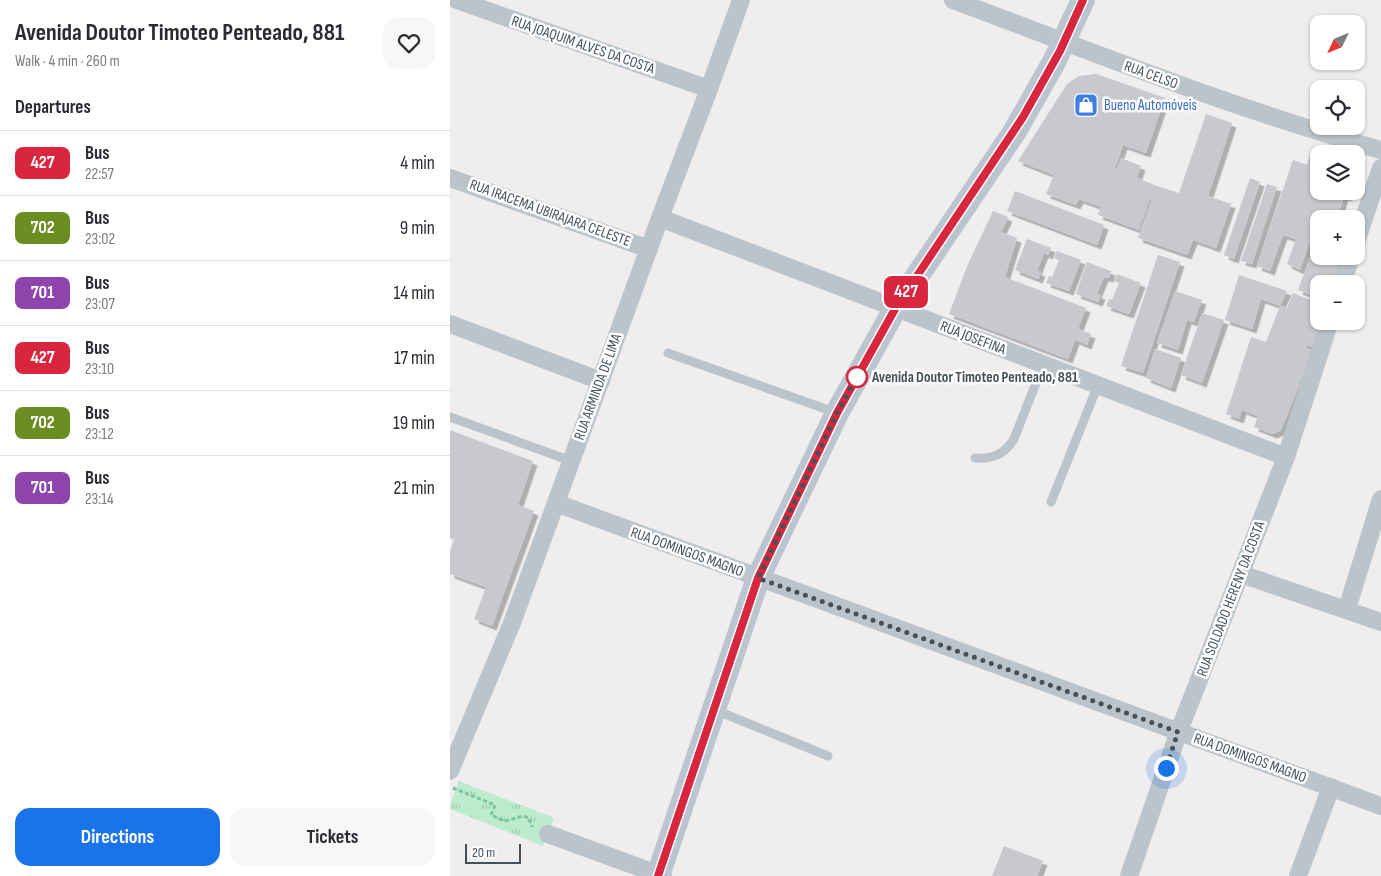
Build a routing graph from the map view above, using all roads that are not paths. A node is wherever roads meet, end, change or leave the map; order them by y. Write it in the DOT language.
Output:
graph roads {
  1 [pos="456,0"];
  2 [pos="741,0"];
  3 [pos="953,0"];
  4 [pos="1083,0"];
  5 [pos="1064,42"];
  6 [pos="709,89"];
  7 [pos="1381,150"];
  8 [pos="1381,168"];
  9 [pos="450,178"];
  10 [pos="1365,215"];
  11 [pos="660,218"];
  12 [pos="649,249"];
  13 [pos="895,309"];
  14 [pos="450,324"];
  15 [pos="1327,330"];
  16 [pos="668,353"];
  17 [pos="1043,365"];
  18 [pos="600,381"];
  19 [pos="1098,385"];
  20 [pos="837,413"];
  21 [pos="450,417"];
  22 [pos="1286,457"];
  23 [pos="975,458"];
  24 [pos="571,461"];
  25 [pos="1381,499"];
  26 [pos="1051,502"];
  27 [pos="556,503"];
  28 [pos="1241,574"];
  29 [pos="758,578"];
  30 [pos="1348,609"];
  31 [pos="1381,622"];
  32 [pos="713,710"];
  33 [pos="1178,732"];
  34 [pos="828,756"];
  35 [pos="450,771"];
  36 [pos="1331,787"];
  37 [pos="1381,806"];
  38 [pos="548,834"];
  39 [pos="660,875"];
  40 [pos="1129,876"];
  41 [pos="1298,876"];
  1 -- 6 [label="street, RUA JOAQUIM ALVES DA COSTA"];
  2 -- 6 [label="street, RUA ARMINDA DE LIMA"];
  3 -- 5 [label="street, RUA CELSO"];
  4 -- 5 [label="main road"];
  5 -- 7 [label="street, RUA CELSO"];
  5 -- 13 [label="main road"];
  6 -- 11 [label="street, RUA ARMINDA DE LIMA"];
  8 -- 10 [label="street"];
  9 -- 12 [label="street, RUA IRACEMA UBIRAJARA CELESTE"];
  11 -- 12 [label="street, RUA ARMINDA DE LIMA"];
  11 -- 13 [label="street, RUA JOSEFINA"];
  12 -- 18 [label="street, RUA ARMINDA DE LIMA"];
  13 -- 17 [label="street, RUA JOSEFINA"];
  13 -- 20 [label="main road"];
  14 -- 18 [label="street"];
  15 -- 22 [label="street, RUA SOLDADO HERENY DA COSTA"];
  16 -- 20 [label="lane"];
  17 -- 19 [label="street, RUA JOSEFINA"];
  17 -- 23 [label="lane"];
  18 -- 24 [label="street, RUA ARMINDA DE LIMA"];
  19 -- 22 [label="street, RUA JOSEFINA"];
  19 -- 26 [label="lane"];
  20 -- 29 [label="main road"];
  21 -- 24 [label="lane"];
  22 -- 28 [label="street, RUA SOLDADO HERENY DA COSTA"];
  24 -- 27 [label="street, RUA ARMINDA DE LIMA"];
  25 -- 30 [label="street"];
  27 -- 29 [label="street, RUA DOMINGOS MAGNO"];
  27 -- 35 [label="street, RUA ARMINDA DE LIMA"];
  28 -- 30 [label="street"];
  28 -- 33 [label="street, RUA SOLDADO HERENY DA COSTA"];
  29 -- 32 [label="main road"];
  29 -- 33 [label="street, RUA DOMINGOS MAGNO"];
  30 -- 31 [label="street"];
  32 -- 34 [label="lane"];
  32 -- 39 [label="main road"];
  33 -- 36 [label="street, RUA DOMINGOS MAGNO"];
  33 -- 40 [label="street, RUA SOLDADO HERENY DA COSTA"];
  36 -- 37 [label="street, RUA DOMINGOS MAGNO"];
  36 -- 41 [label="street"];
  38 -- 39 [label="street"];
}
